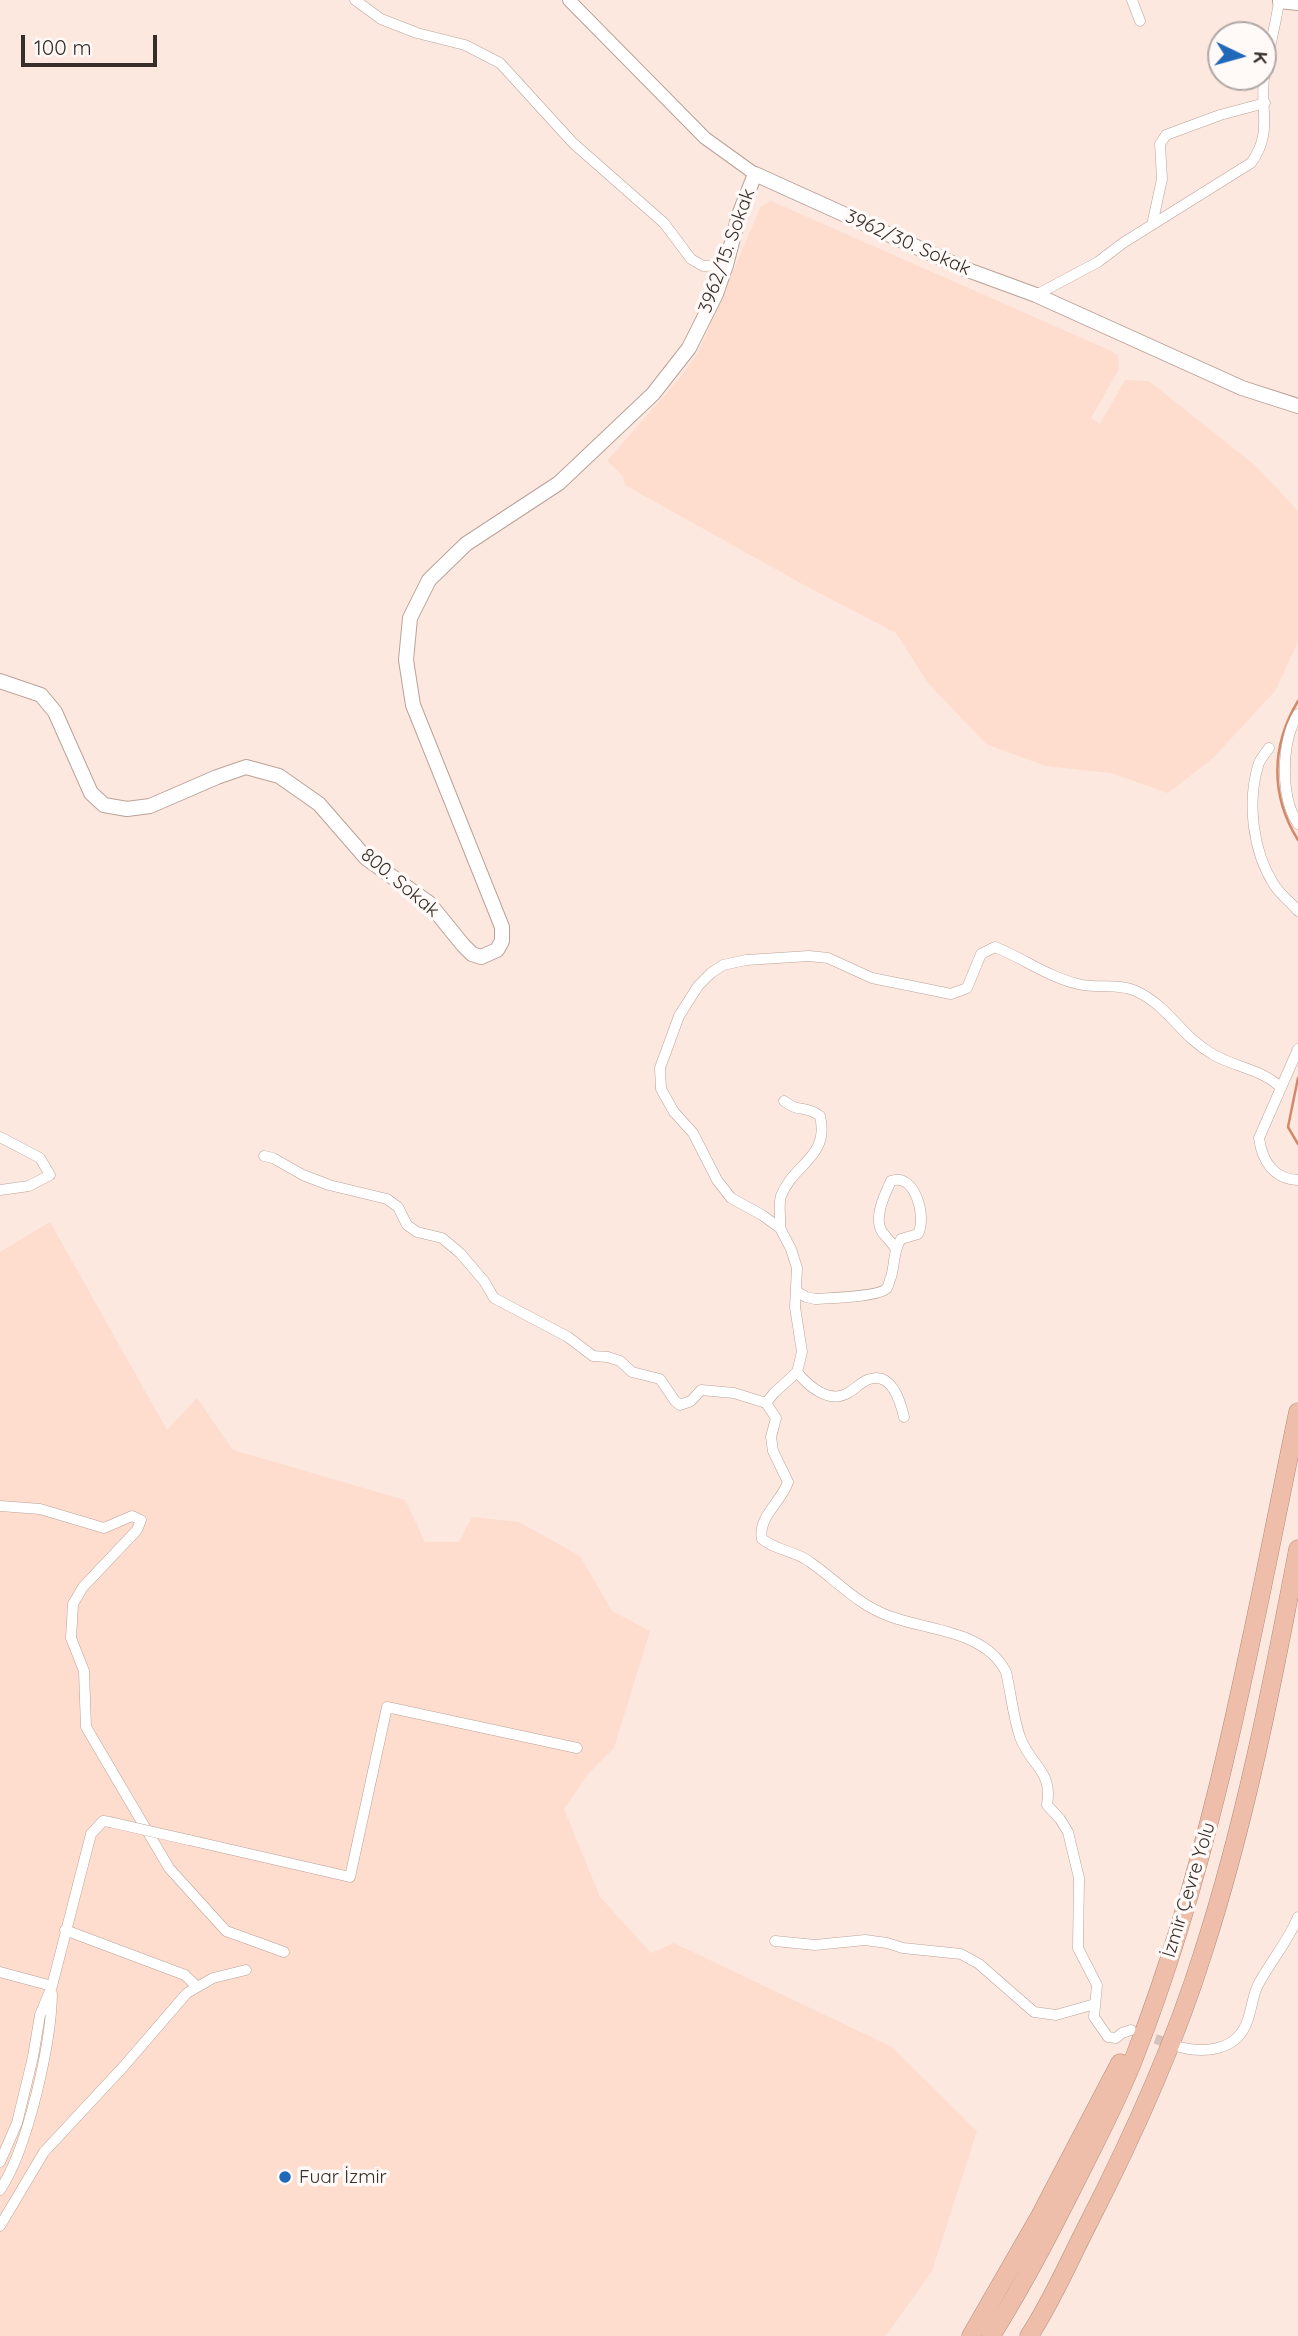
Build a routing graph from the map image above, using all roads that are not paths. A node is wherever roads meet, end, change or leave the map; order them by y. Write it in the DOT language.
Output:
graph roads {
  1 [pos="355,0"];
  2 [pos="569,0"];
  3 [pos="1132,0"];
  4 [pos="1279,1"];
  5 [pos="1298,4"];
  6 [pos="1140,22"];
  7 [pos="1265,103"];
  8 [pos="755,174"];
  9 [pos="1152,225"];
  10 [pos="726,265"];
  11 [pos="1036,295"];
  12 [pos="1298,406"];
  13 [pos="559,483"];
  14 [pos="0,681"];
  15 [pos="1298,714"];
  16 [pos="1269,748"];
  17 [pos="1298,824"];
  18 [pos="1298,911"];
  19 [pos="1298,1049"];
  20 [pos="1281,1088"];
  21 [pos="784,1101"];
  22 [pos="0,1137"];
  23 [pos="264,1156"];
  24 [pos="1298,1180"];
  25 [pos="0,1190"];
  26 [pos="780,1228"];
  27 [pos="895,1248"];
  28 [pos="796,1291"];
  29 [pos="797,1372"];
  30 [pos="766,1403"];
  31 [pos="1298,1412"];
  32 [pos="904,1417"];
  33 [pos="0,1506"];
  34 [pos="1298,1549"];
  35 [pos="577,1748"];
  36 [pos="1298,1917"];
  37 [pos="65,1930"];
  38 [pos="775,1941"];
  39 [pos="284,1952"];
  40 [pos="1171,1952"];
  41 [pos="246,1970"];
  42 [pos="0,1972"];
  43 [pos="52,1986"];
  44 [pos="197,1987"];
  45 [pos="1095,2004"];
  46 [pos="1131,2030"];
  47 [pos="1176,2046"];
  48 [pos="0,2162"];
  49 [pos="0,2190"];
  50 [pos="0,2226"];
  51 [pos="971,2336"];
  52 [pos="991,2336"];
  53 [pos="1029,2336"];
  1 -- 10 [label="street"];
  2 -- 8 [label="street, 3962/30. Sokak"];
  3 -- 6 [label="street"];
  4 -- 5 [label="street"];
  4 -- 7 [label="street"];
  7 -- 9 [label="street"];
  7 -- 9 [label="street"];
  8 -- 10 [label="main road, 3962/15. Sokak"];
  8 -- 11 [label="main road, 3962/30. Sokak"];
  9 -- 11 [label="street"];
  10 -- 13 [label="main road, 3962/15. Sokak"];
  11 -- 12 [label="main road, 3962/30. Sokak"];
  13 -- 14 [label="main road, 800. Sokak"];
  15 -- 17 [label="street"];
  16 -- 18 [label="street"];
  19 -- 20 [label="street"];
  20 -- 24 [label="street"];
  20 -- 26 [label="street"];
  21 -- 26 [label="street"];
  22 -- 25 [label="street"];
  23 -- 30 [label="street"];
  26 -- 28 [label="street"];
  27 -- 27 [label="street"];
  27 -- 28 [label="street"];
  28 -- 29 [label="street"];
  29 -- 30 [label="street"];
  29 -- 32 [label="street"];
  30 -- 45 [label="street"];
  31 -- 40 [label="highway, İzmir Çevre Yolu"];
  33 -- 39 [label="street"];
  34 -- 53 [label="highway, İzmir Çevre Yolu"];
  35 -- 37 [label="street, bridge"];
  36 -- 47 [label="street"];
  37 -- 43 [label="street"];
  37 -- 44 [label="street"];
  38 -- 45 [label="street"];
  40 -- 51 [label="highway"];
  40 -- 52 [label="highway, İzmir Çevre Yolu"];
  41 -- 44 [label="street"];
  42 -- 43 [label="street"];
  43 -- 48 [label="street"];
  43 -- 49 [label="street"];
  44 -- 50 [label="street"];
  45 -- 46 [label="street"];
}
